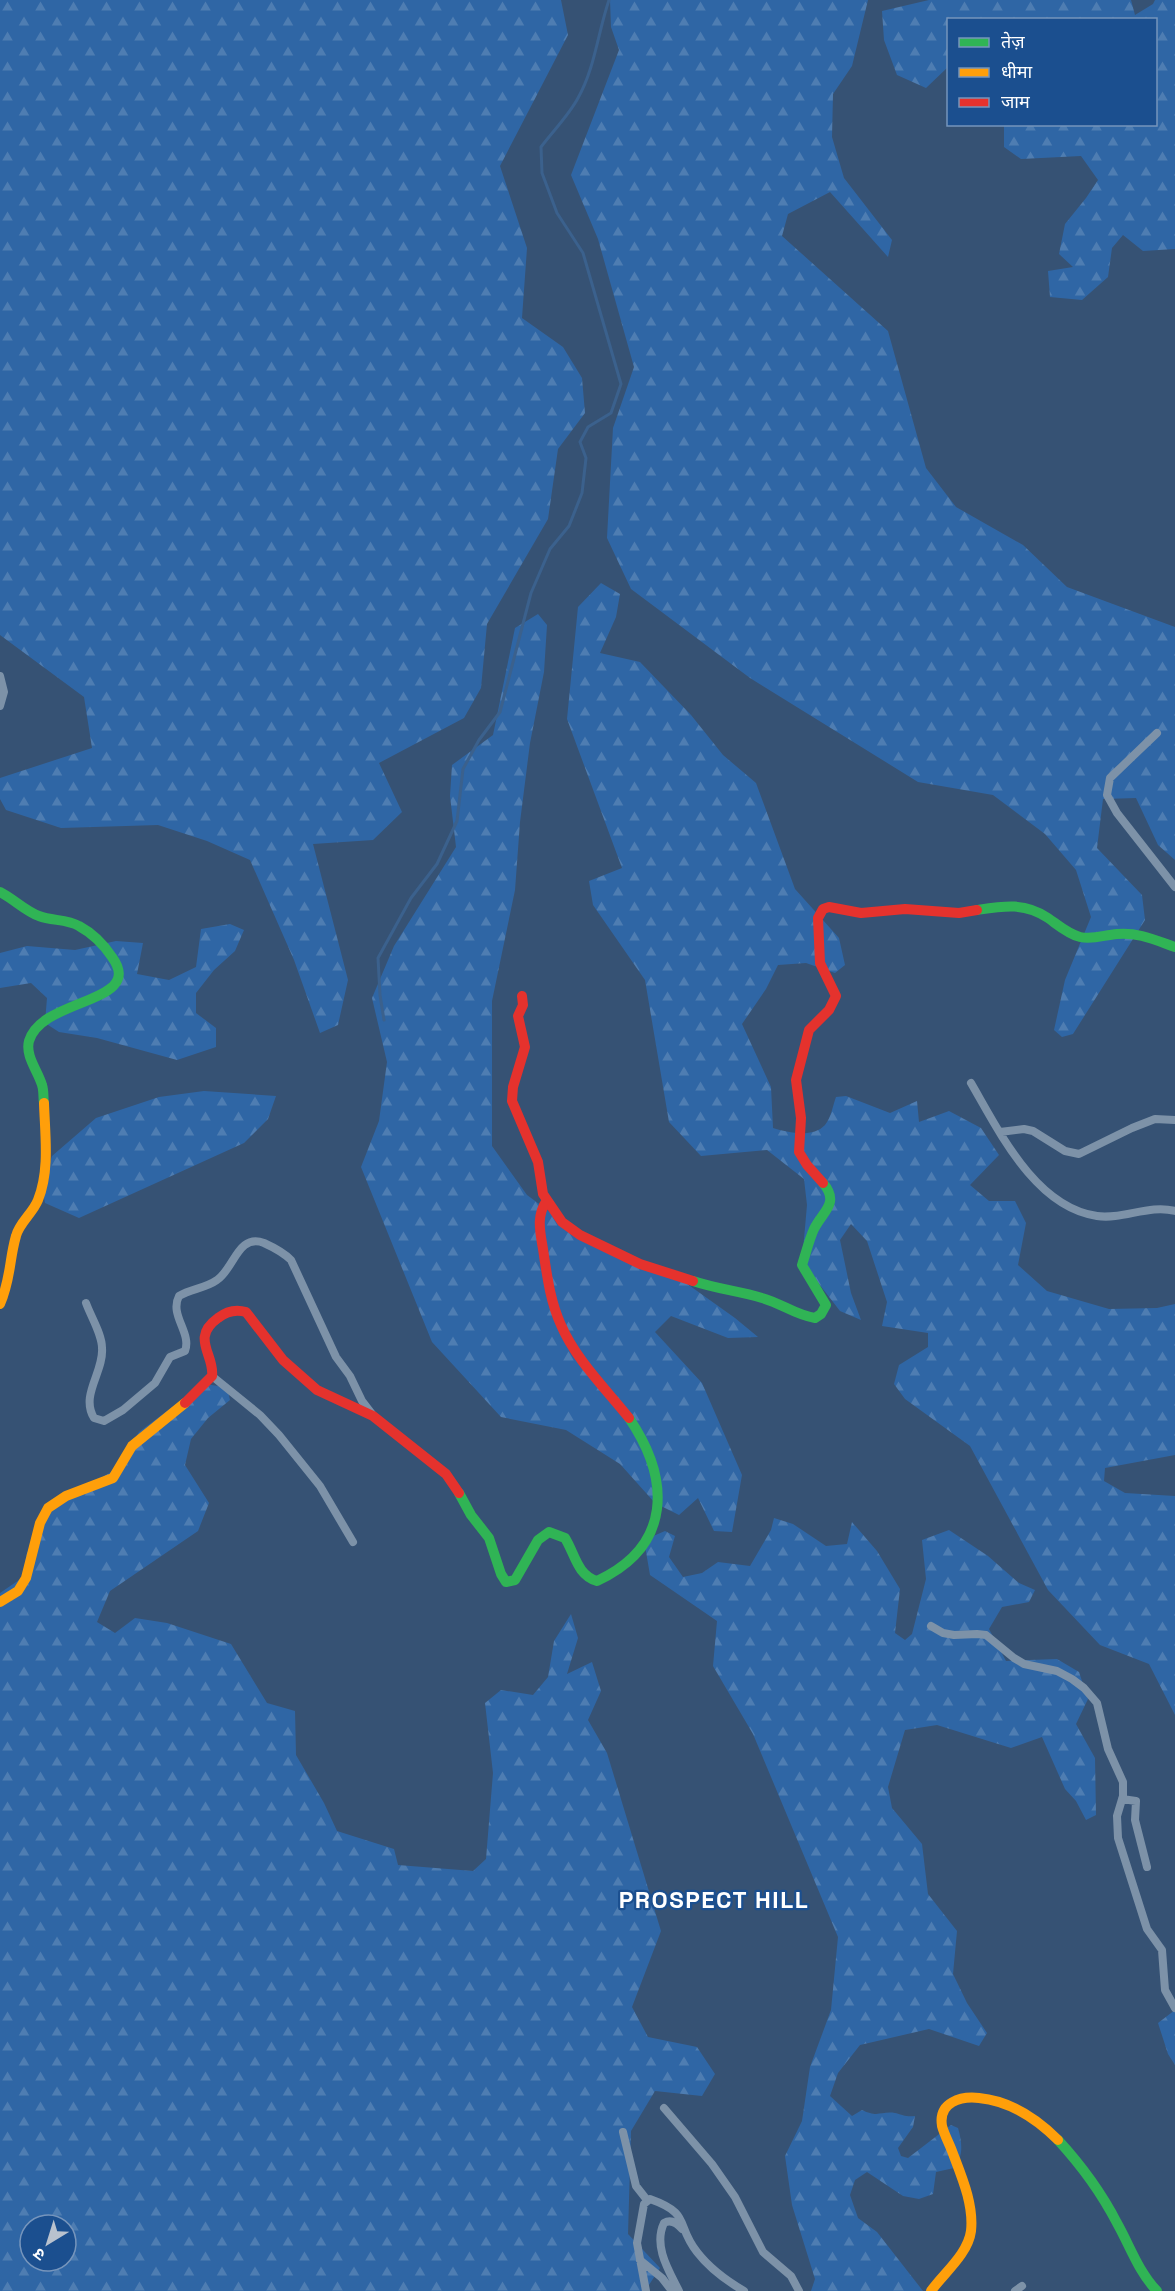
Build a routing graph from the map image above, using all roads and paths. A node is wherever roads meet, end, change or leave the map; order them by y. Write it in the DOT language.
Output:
graph roads {
  1 [pos="0,676"];
  2 [pos="0,706"];
  3 [pos="1157,733"];
  4 [pos="1175,887"];
  5 [pos="0,891"];
  6 [pos="1175,947"];
  7 [pos="522,996"];
  8 [pos="971,1083"];
  9 [pos="1175,1120"];
  10 [pos="1000,1132"];
  11 [pos="547,1200"];
  12 [pos="1175,1211"];
  13 [pos="0,1304"];
  14 [pos="86,1304"];
  15 [pos="212,1376"];
  16 [pos="373,1416"];
  17 [pos="353,1542"];
  18 [pos="0,1602"];
  19 [pos="931,1626"];
  20 [pos="1122,1799"];
  21 [pos="1147,1867"];
  22 [pos="1175,2008"];
  23 [pos="664,2108"];
  24 [pos="623,2132"];
  25 [pos="647,2200"];
  26 [pos="690,2239"];
  27 [pos="640,2260"];
  28 [pos="646,2291"];
  29 [pos="672,2291"];
  30 [pos="680,2291"];
  31 [pos="744,2291"];
  32 [pos="799,2291"];
  33 [pos="931,2291"];
  34 [pos="1157,2291"];
  1 -- 2 [label="street"];
  3 -- 4 [label="street"];
  5 -- 13 [label="main road"];
  6 -- 11 [label="main road"];
  7 -- 11 [label="main road"];
  8 -- 10 [label="street"];
  9 -- 10 [label="street"];
  10 -- 12 [label="street"];
  11 -- 16 [label="main road"];
  14 -- 16 [label="street"];
  15 -- 16 [label="main road"];
  15 -- 17 [label="street"];
  15 -- 18 [label="main road"];
  19 -- 20 [label="street"];
  20 -- 21 [label="street"];
  20 -- 22 [label="street"];
  23 -- 32 [label="street"];
  24 -- 25 [label="street"];
  25 -- 26 [label="street"];
  25 -- 27 [label="street"];
  26 -- 30 [label="street"];
  26 -- 31 [label="street"];
  27 -- 28 [label="street"];
  27 -- 29 [label="street"];
  33 -- 34 [label="main road"];
}
